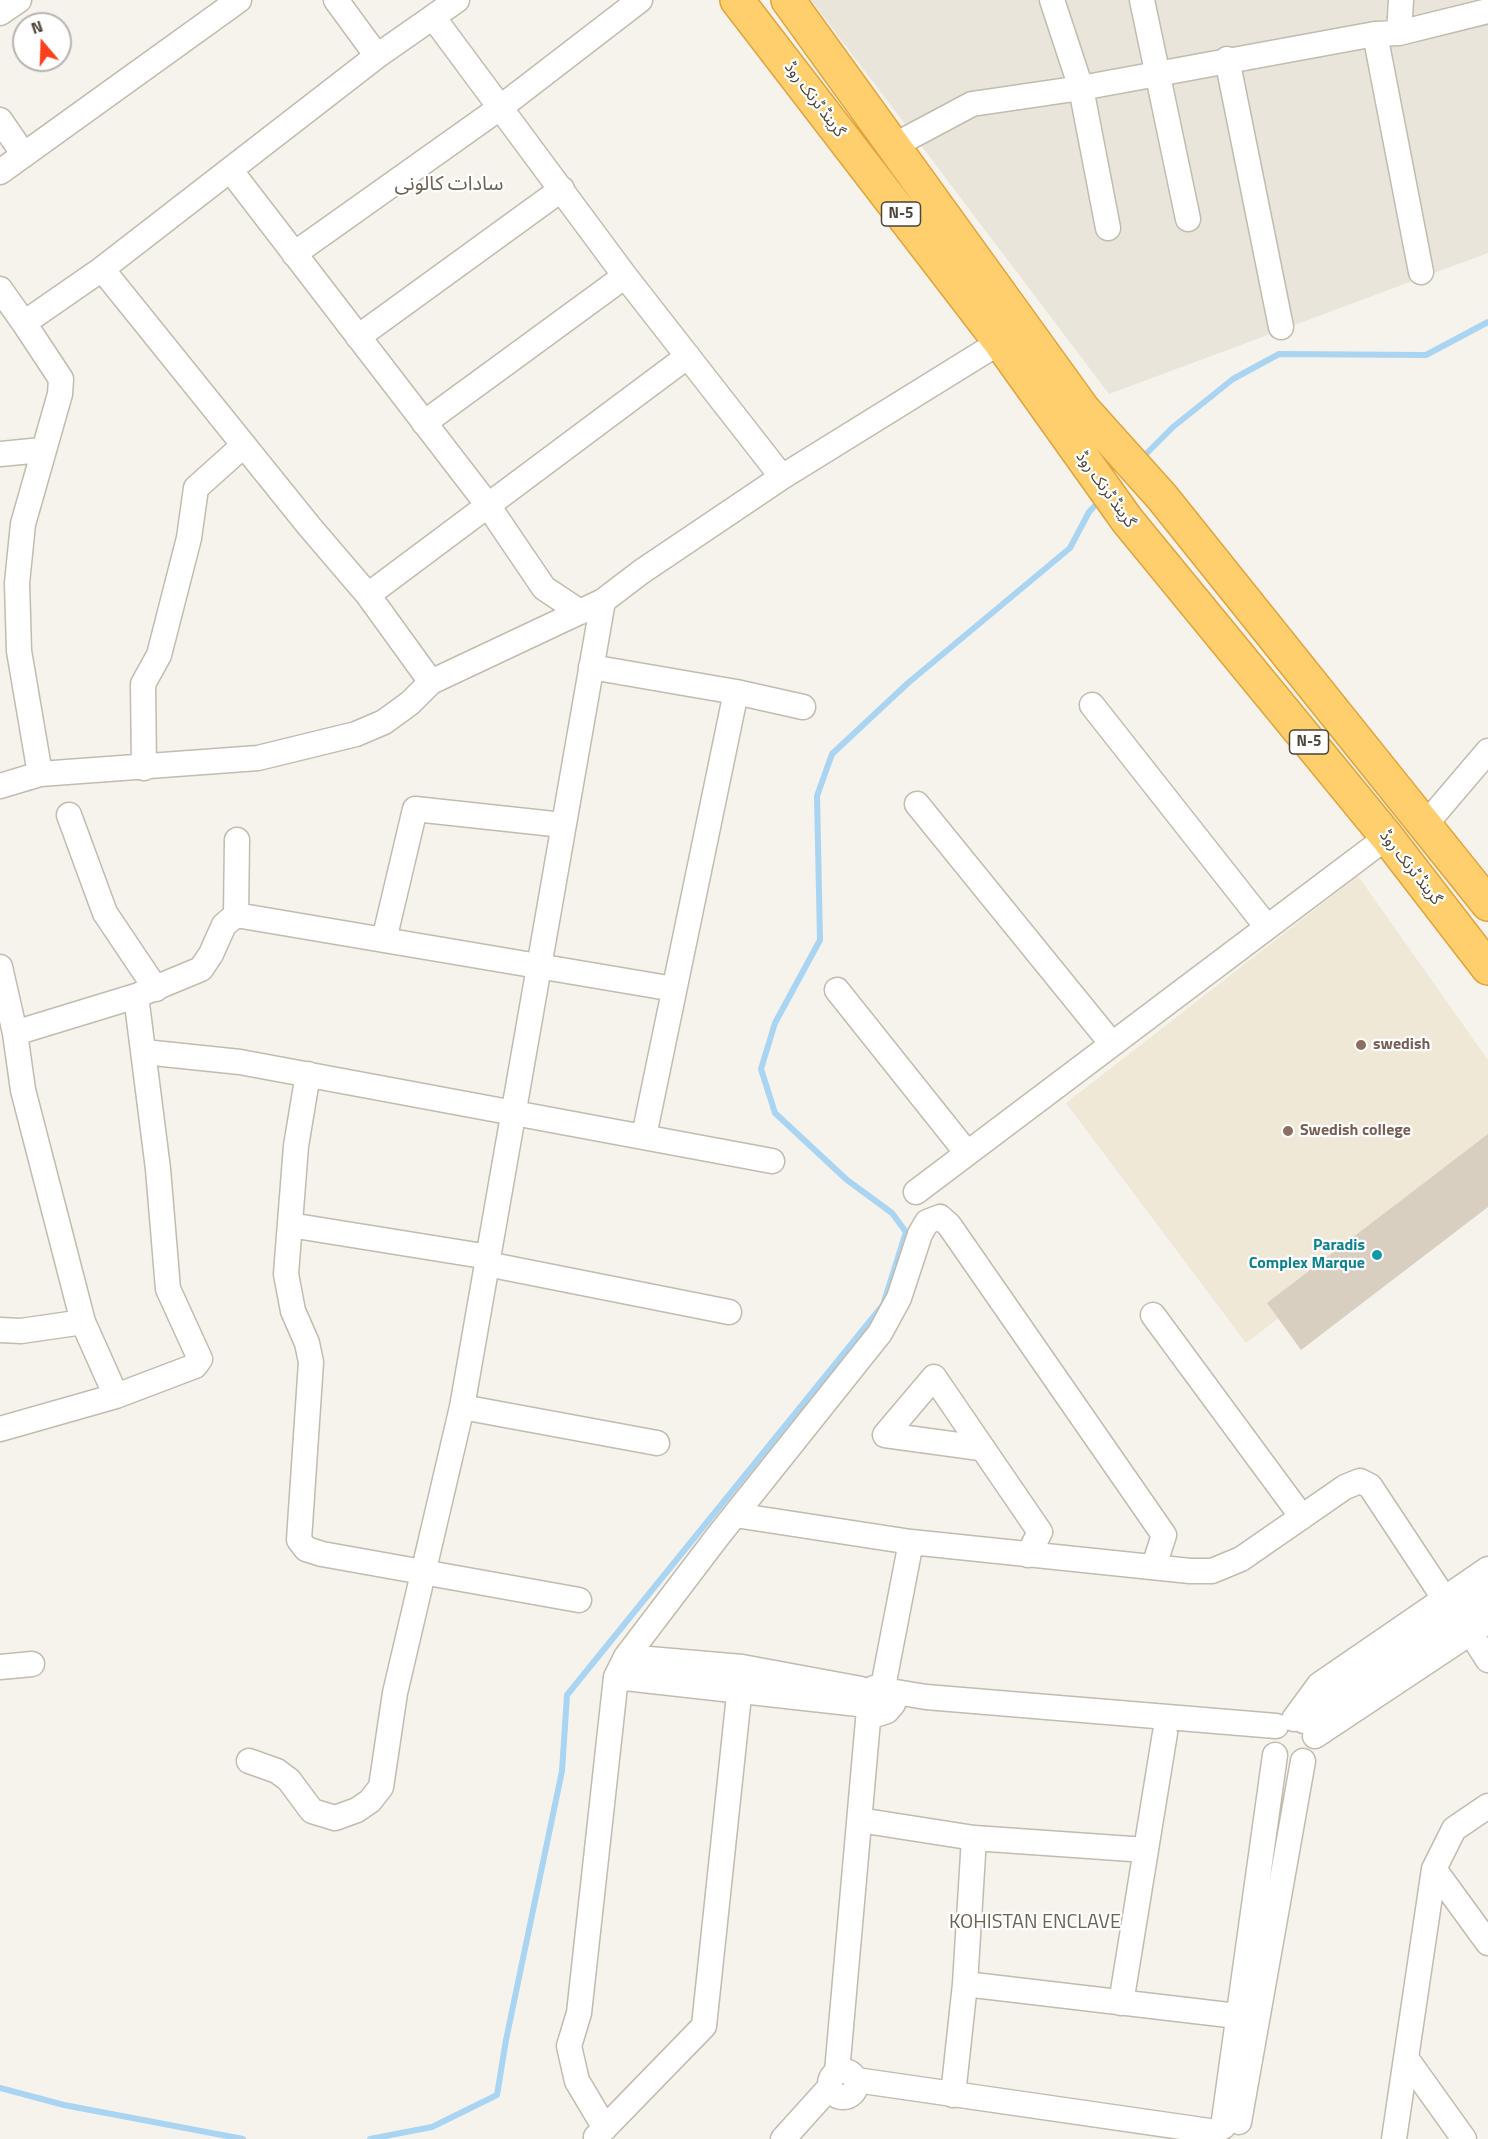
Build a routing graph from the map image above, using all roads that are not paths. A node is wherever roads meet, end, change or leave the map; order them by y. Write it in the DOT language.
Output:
graph roads {
  1 [pos="19,0"];
  2 [pos="239,0"];
  3 [pos="336,0"];
  4 [pos="457,0"];
  5 [pos="640,0"];
  6 [pos="737,0"];
  7 [pos="788,0"];
  8 [pos="1052,0"];
  9 [pos="1142,0"];
  10 [pos="1401,0"];
  11 [pos="1488,11"];
  12 [pos="0,13"];
  13 [pos="433,17"];
  14 [pos="1399,33"];
  15 [pos="1375,34"];
  16 [pos="377,57"];
  17 [pos="1227,59"];
  18 [pos="1156,72"];
  19 [pos="1081,88"];
  20 [pos="501,107"];
  21 [pos="0,120"];
  22 [pos="895,145"];
  23 [pos="24,155"];
  24 [pos="231,171"];
  25 [pos="0,172"];
  26 [pos="562,189"];
  27 [pos="1188,219"];
  28 [pos="1108,228"];
  29 [pos="294,254"];
  30 [pos="102,269"];
  31 [pos="1421,272"];
  32 [pos="625,276"];
  33 [pos="0,289"];
  34 [pos="24,323"];
  35 [pos="1281,327"];
  36 [pos="358,337"];
  37 [pos="1000,342"];
  38 [pos="688,356"];
  39 [pos="1072,419"];
  40 [pos="424,423"];
  41 [pos="244,446"];
  42 [pos="42,450"];
  43 [pos="0,454"];
  44 [pos="782,477"];
  45 [pos="487,504"];
  46 [pos="369,595"];
  47 [pos="603,601"];
  48 [pos="580,612"];
  49 [pos="591,667"];
  50 [pos="431,682"];
  51 [pos="736,692"];
  52 [pos="1092,705"];
  53 [pos="803,707"];
  54 [pos="1488,751"];
  55 [pos="144,768"];
  56 [pos="40,774"];
  57 [pos="0,786"];
  58 [pos="917,804"];
  59 [pos="69,815"];
  60 [pos="563,825"];
  61 [pos="1425,825"];
  62 [pos="1387,837"];
  63 [pos="237,840"];
  64 [pos="1488,904"];
  65 [pos="236,915"];
  66 [pos="1267,927"];
  67 [pos="384,940"];
  68 [pos="541,966"];
  69 [pos="0,967"];
  70 [pos="1488,968"];
  71 [pos="674,989"];
  72 [pos="837,990"];
  73 [pos="146,993"];
  74 [pos="10,1040"];
  75 [pos="1112,1044"];
  76 [pos="144,1052"];
  77 [pos="308,1074"];
  78 [pos="515,1111"];
  79 [pos="644,1136"];
  80 [pos="967,1153"];
  81 [pos="772,1161"];
  82 [pos="916,1192"];
  83 [pos="290,1225"];
  84 [pos="488,1261"];
  85 [pos="729,1312"];
  86 [pos="1153,1315"];
  87 [pos="83,1322"];
  88 [pos="0,1330"];
  89 [pos="116,1396"];
  90 [pos="462,1407"];
  91 [pos="0,1429"];
  92 [pos="657,1443"];
  93 [pos="980,1448"];
  94 [pos="735,1515"];
  95 [pos="1302,1517"];
  96 [pos="911,1542"];
  97 [pos="1028,1555"];
  98 [pos="1154,1566"];
  99 [pos="1488,1569"];
  100 [pos="422,1574"];
  101 [pos="1488,1595"];
  102 [pos="1444,1598"];
  103 [pos="579,1600"];
  104 [pos="1488,1621"];
  105 [pos="1485,1649"];
  106 [pos="32,1664"];
  107 [pos="0,1667"];
  108 [pos="621,1667"];
  109 [pos="742,1678"];
  110 [pos="879,1700"];
  111 [pos="1165,1733"];
  112 [pos="1294,1739"];
  113 [pos="249,1761"];
  114 [pos="1488,1806"];
  115 [pos="872,1822"];
  116 [pos="974,1838"];
  117 [pos="1146,1850"];
  118 [pos="1434,1869"];
  119 [pos="1488,1943"];
  120 [pos="965,1984"];
  121 [pos="1120,2003"];
  122 [pos="1237,2016"];
  123 [pos="1406,2058"];
  124 [pos="845,2083"];
  125 [pos="953,2095"];
  126 [pos="599,2133"];
  127 [pos="1228,2133"];
  128 [pos="783,2139"];
  129 [pos="805,2139"];
  130 [pos="1160,2139"];
  131 [pos="1394,2139"];
  132 [pos="1464,2139"];
  1 -- 12 [label="street"];
  2 -- 23 [label="street"];
  3 -- 16 [label="street"];
  4 -- 13 [label="street"];
  5 -- 20 [label="street"];
  6 -- 37 [label="highway, گرینڈ ٹرنک روڈ / N-5"];
  7 -- 22 [label="highway, گرینڈ ٹرنک روڈ / N-5"];
  8 -- 19 [label="street"];
  9 -- 18 [label="street"];
  10 -- 14 [label="street"];
  11 -- 14 [label="street"];
  13 -- 16 [label="street"];
  13 -- 20 [label="street"];
  14 -- 15 [label="street"];
  15 -- 17 [label="street"];
  15 -- 31 [label="street"];
  16 -- 24 [label="street"];
  17 -- 18 [label="street"];
  17 -- 35 [label="street"];
  18 -- 19 [label="street"];
  18 -- 27 [label="street"];
  19 -- 22 [label="street"];
  19 -- 28 [label="street"];
  20 -- 26 [label="street"];
  20 -- 29 [label="street"];
  21 -- 23 [label="street"];
  22 -- 39 [label="highway, گرینڈ ٹرنک روڈ / N-5"];
  23 -- 25 [label="street"];
  24 -- 29 [label="street"];
  24 -- 30 [label="street"];
  26 -- 32 [label="street"];
  26 -- 36 [label="street"];
  29 -- 36 [label="street"];
  30 -- 34 [label="street"];
  30 -- 41 [label="street"];
  32 -- 38 [label="street"];
  32 -- 40 [label="street"];
  33 -- 34 [label="street"];
  34 -- 42 [label="street"];
  36 -- 40 [label="street"];
  37 -- 39 [label="highway, گرینڈ ٹرنک روڈ / N-5"];
  37 -- 44 [label="street"];
  38 -- 44 [label="street"];
  38 -- 45 [label="street"];
  39 -- 61 [label="highway, گرینڈ ٹرنک روڈ / N-5"];
  39 -- 62 [label="highway, گرینڈ ٹرنک روڈ / N-5"];
  40 -- 45 [label="street"];
  41 -- 46 [label="street"];
  41 -- 55 [label="street"];
  42 -- 43 [label="street"];
  42 -- 56 [label="street"];
  44 -- 47 [label="street"];
  45 -- 46 [label="street"];
  45 -- 48 [label="street"];
  46 -- 50 [label="street"];
  47 -- 48 [label="street"];
  47 -- 49 [label="street"];
  48 -- 50 [label="street"];
  49 -- 51 [label="street"];
  49 -- 60 [label="street"];
  50 -- 55 [label="street"];
  51 -- 53 [label="street"];
  51 -- 71 [label="street"];
  52 -- 66 [label="street"];
  54 -- 61 [label="street"];
  55 -- 56 [label="street"];
  56 -- 57 [label="street"];
  58 -- 75 [label="street"];
  59 -- 73 [label="street"];
  60 -- 67 [label="street"];
  60 -- 68 [label="street"];
  61 -- 64 [label="highway, گرینڈ ٹرنک روڈ / N-5"];
  62 -- 66 [label="street"];
  62 -- 70 [label="highway, گرینڈ ٹرنک روڈ / N-5"];
  63 -- 65 [label="street"];
  65 -- 67 [label="street"];
  65 -- 73 [label="street"];
  66 -- 75 [label="street"];
  67 -- 68 [label="street"];
  68 -- 71 [label="street"];
  68 -- 78 [label="street"];
  69 -- 74 [label="street"];
  71 -- 79 [label="street"];
  72 -- 80 [label="street"];
  73 -- 74 [label="street"];
  73 -- 76 [label="street"];
  74 -- 87 [label="street"];
  75 -- 80 [label="street"];
  76 -- 77 [label="street"];
  76 -- 89 [label="street"];
  77 -- 78 [label="street"];
  77 -- 83 [label="street"];
  78 -- 79 [label="street"];
  78 -- 84 [label="street"];
  79 -- 81 [label="street"];
  80 -- 82 [label="street"];
  83 -- 84 [label="street"];
  83 -- 100 [label="street"];
  84 -- 85 [label="street"];
  84 -- 90 [label="street"];
  86 -- 95 [label="street"];
  87 -- 88 [label="street"];
  87 -- 89 [label="street"];
  89 -- 91 [label="street"];
  90 -- 92 [label="street"];
  90 -- 100 [label="street"];
  93 -- 97 [label="street"];
  94 -- 96 [label="street"];
  94 -- 98 [label="street"];
  94 -- 108 [label="street"];
  95 -- 98 [label="street"];
  95 -- 102 [label="street"];
  96 -- 97 [label="street"];
  96 -- 110 [label="street"];
  97 -- 98 [label="street"];
  99 -- 102 [label="street"];
  100 -- 103 [label="street"];
  100 -- 113 [label="street"];
  101 -- 112 [label="street"];
  102 -- 112 [label="street"];
  104 -- 112 [label="street"];
  105 -- 112 [label="street"];
  106 -- 107 [label="street"];
  108 -- 109 [label="street"];
  108 -- 126 [label="street"];
  109 -- 110 [label="street"];
  109 -- 126 [label="street"];
  110 -- 111 [label="street"];
  110 -- 112 [label="street"];
  110 -- 115 [label="street"];
  110 -- 124 [label="street"];
  111 -- 112 [label="street"];
  111 -- 117 [label="street"];
  112 -- 122 [label="street"];
  112 -- 127 [label="street"];
  114 -- 118 [label="street"];
  115 -- 116 [label="street"];
  115 -- 124 [label="street"];
  116 -- 117 [label="street"];
  116 -- 120 [label="street"];
  117 -- 121 [label="street"];
  118 -- 119 [label="street"];
  118 -- 123 [label="street"];
  120 -- 121 [label="street"];
  120 -- 125 [label="street"];
  121 -- 122 [label="street"];
  122 -- 127 [label="street"];
  123 -- 131 [label="street"];
  123 -- 132 [label="street"];
  124 -- 125 [label="street"];
  124 -- 128 [label="street"];
  124 -- 129 [label="street"];
  124 -- 130 [label="street"];
  125 -- 127 [label="street"];
}
